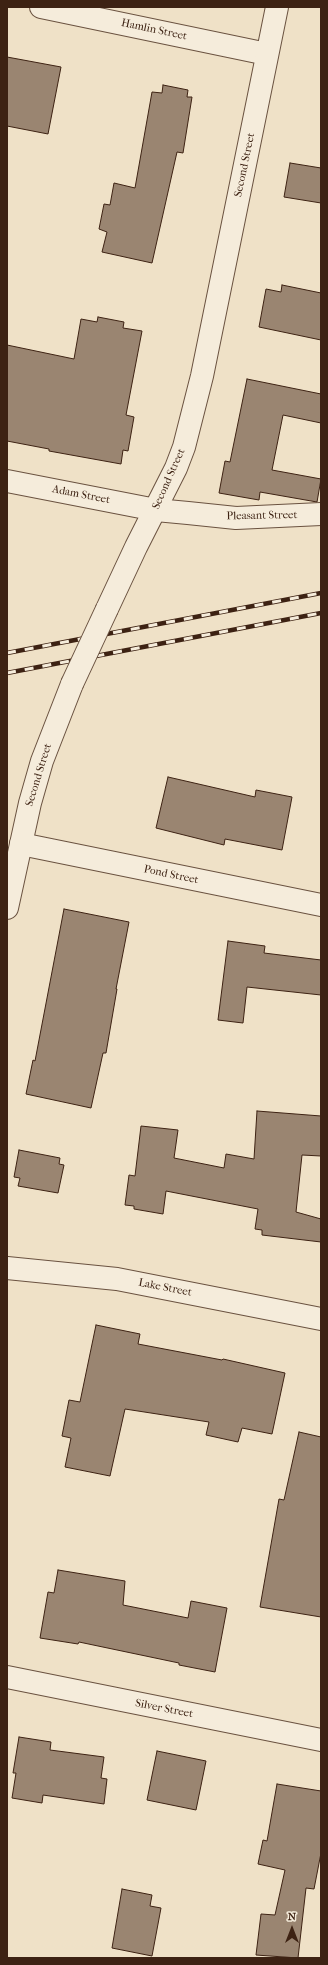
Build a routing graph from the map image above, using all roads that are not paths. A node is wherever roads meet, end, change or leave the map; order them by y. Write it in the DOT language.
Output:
graph roads {
  1 [pos="41,7"];
  2 [pos="277,7"];
  3 [pos="267,54"];
  4 [pos="7,481"];
  5 [pos="156,510"];
  6 [pos="321,514"];
  7 [pos="22,844"];
  8 [pos="321,905"];
  9 [pos="7,908"];
  10 [pos="7,1268"];
  11 [pos="321,1319"];
  12 [pos="7,1678"];
  13 [pos="321,1740"];
  1 -- 3 [label="street, Hamlin Street"];
  2 -- 3 [label="street, Second Street"];
  3 -- 5 [label="street, Second Street"];
  4 -- 5 [label="street, Adam Street"];
  5 -- 6 [label="street, Pleasant Street"];
  5 -- 7 [label="street, Second Street, bridge"];
  7 -- 8 [label="street, Pond Street"];
  7 -- 9 [label="street, Second Street"];
  10 -- 11 [label="street, Lake Street"];
  12 -- 13 [label="street, Silver Street"];
}
